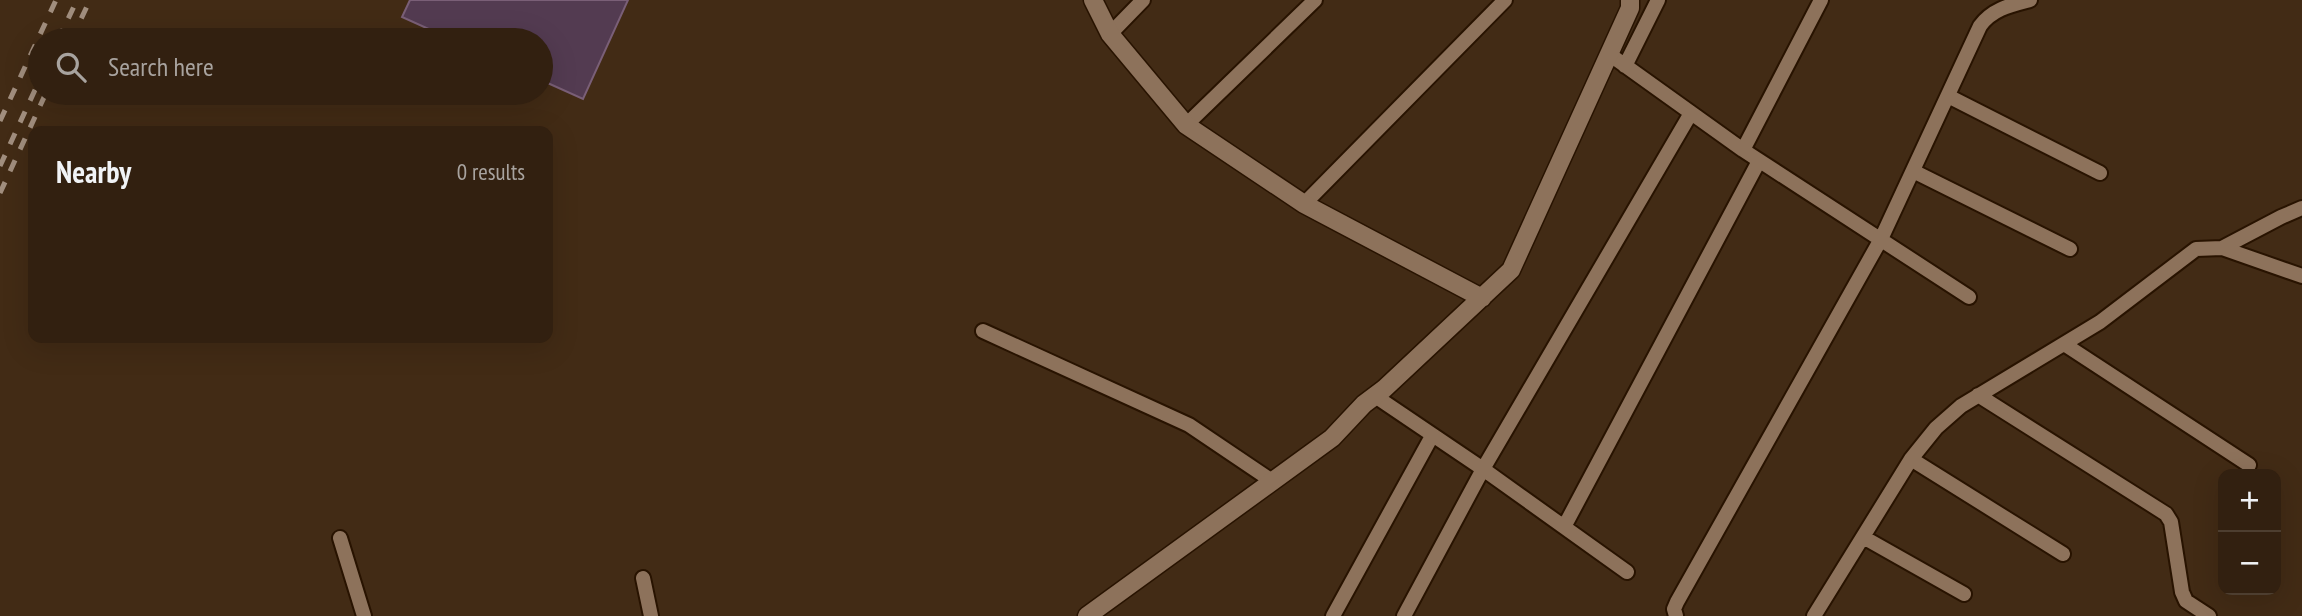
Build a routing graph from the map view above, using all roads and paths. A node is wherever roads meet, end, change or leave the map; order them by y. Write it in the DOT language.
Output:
graph roads {
  1 [pos="1093,0"];
  2 [pos="1143,0"];
  3 [pos="1315,0"];
  4 [pos="1505,0"];
  5 [pos="1630,0"];
  6 [pos="1658,0"];
  7 [pos="1821,0"];
  8 [pos="2030,0"];
  9 [pos="1110,34"];
  10 [pos="1609,54"];
  11 [pos="1625,66"];
  12 [pos="1948,96"];
  13 [pos="1691,113"];
  14 [pos="1186,125"];
  15 [pos="1742,150"];
  16 [pos="1759,161"];
  17 [pos="1913,171"];
  18 [pos="2100,173"];
  19 [pos="1304,204"];
  20 [pos="2302,208"];
  21 [pos="1881,239"];
  22 [pos="2222,248"];
  23 [pos="2070,249"];
  24 [pos="2302,276"];
  25 [pos="1969,297"];
  26 [pos="1482,298"];
  27 [pos="983,331"];
  28 [pos="2064,344"];
  29 [pos="1979,395"];
  30 [pos="1376,396"];
  31 [pos="1433,436"];
  32 [pos="1911,459"];
  33 [pos="2249,465"];
  34 [pos="1483,469"];
  35 [pos="1272,481"];
  36 [pos="1564,527"];
  37 [pos="1863,537"];
  38 [pos="340,538"];
  39 [pos="2063,554"];
  40 [pos="1628,572"];
  41 [pos="643,578"];
  42 [pos="1964,594"];
  43 [pos="1096,613"];
  44 [pos="364,616"];
  45 [pos="651,616"];
  46 [pos="1334,616"];
  47 [pos="1405,616"];
  48 [pos="1676,616"];
  49 [pos="1814,616"];
  50 [pos="2209,616"];
  1 -- 9 [label="street"];
  2 -- 9 [label="street"];
  3 -- 14 [label="street"];
  4 -- 19 [label="street"];
  5 -- 10 [label="street"];
  6 -- 11 [label="street"];
  7 -- 15 [label="street"];
  8 -- 12 [label="street"];
  9 -- 14 [label="street"];
  10 -- 11 [label="street"];
  10 -- 26 [label="street"];
  11 -- 13 [label="street"];
  12 -- 17 [label="street"];
  12 -- 18 [label="street"];
  13 -- 15 [label="street"];
  13 -- 34 [label="street"];
  14 -- 19 [label="street"];
  15 -- 16 [label="street"];
  16 -- 21 [label="street"];
  16 -- 36 [label="street"];
  17 -- 21 [label="street"];
  17 -- 23 [label="street"];
  19 -- 26 [label="street"];
  20 -- 22 [label="street"];
  21 -- 25 [label="street"];
  21 -- 48 [label="street"];
  22 -- 24 [label="street"];
  22 -- 28 [label="street"];
  26 -- 30 [label="street"];
  27 -- 35 [label="street"];
  28 -- 29 [label="street"];
  28 -- 33 [label="street"];
  29 -- 32 [label="street"];
  29 -- 50 [label="street"];
  30 -- 31 [label="street"];
  30 -- 35 [label="street"];
  31 -- 34 [label="street"];
  31 -- 46 [label="street"];
  32 -- 37 [label="street"];
  32 -- 39 [label="street"];
  34 -- 36 [label="street"];
  34 -- 47 [label="street"];
  35 -- 43 [label="street"];
  36 -- 40 [label="street"];
  37 -- 42 [label="street"];
  37 -- 49 [label="street"];
  38 -- 44 [label="street"];
  41 -- 45 [label="street"];
}
